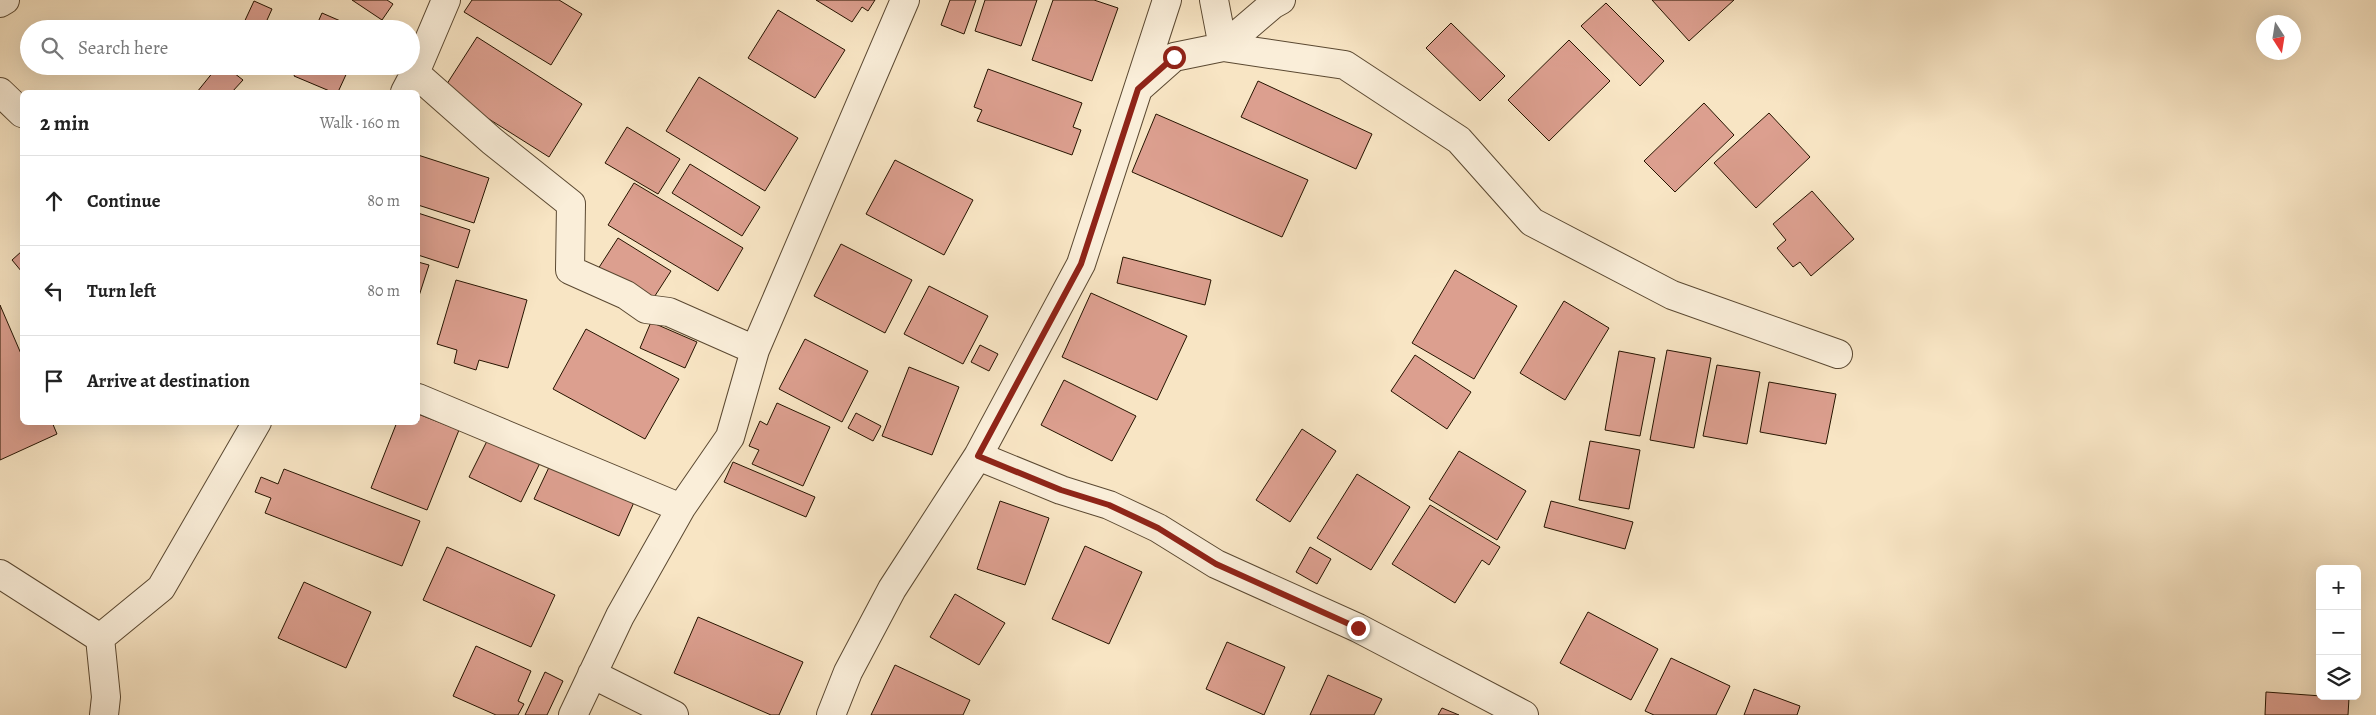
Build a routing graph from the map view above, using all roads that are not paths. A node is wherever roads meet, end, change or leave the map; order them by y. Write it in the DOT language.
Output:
graph roads {
  1 [pos="5,0"];
  2 [pos="446,0"];
  3 [pos="905,0"];
  4 [pos="1167,0"];
  5 [pos="1214,0"];
  6 [pos="1281,0"];
  7 [pos="0,3"];
  8 [pos="1223,47"];
  9 [pos="420,60"];
  10 [pos="1138,89"];
  11 [pos="420,90"];
  12 [pos="0,92"];
  13 [pos="20,111"];
  14 [pos="755,350"];
  15 [pos="1838,354"];
  16 [pos="420,399"];
  17 [pos="256,425"];
  18 [pos="978,456"];
  19 [pos="681,508"];
  20 [pos="0,574"];
  21 [pos="100,638"];
  22 [pos="592,674"];
  23 [pos="104,715"];
  24 [pos="573,715"];
  25 [pos="674,715"];
  26 [pos="831,715"];
  27 [pos="1524,715"];
  1 -- 7 [label="street"];
  2 -- 9 [label="street"];
  3 -- 14 [label="street"];
  4 -- 10 [label="street"];
  5 -- 8 [label="street"];
  6 -- 8 [label="street"];
  8 -- 10 [label="street"];
  8 -- 15 [label="street"];
  10 -- 18 [label="street"];
  11 -- 14 [label="street"];
  12 -- 13 [label="street"];
  14 -- 19 [label="street"];
  16 -- 19 [label="street"];
  17 -- 21 [label="street"];
  18 -- 26 [label="street"];
  18 -- 27 [label="street"];
  19 -- 22 [label="street"];
  20 -- 21 [label="street"];
  21 -- 23 [label="street"];
  22 -- 24 [label="street"];
  22 -- 25 [label="street"];
}
